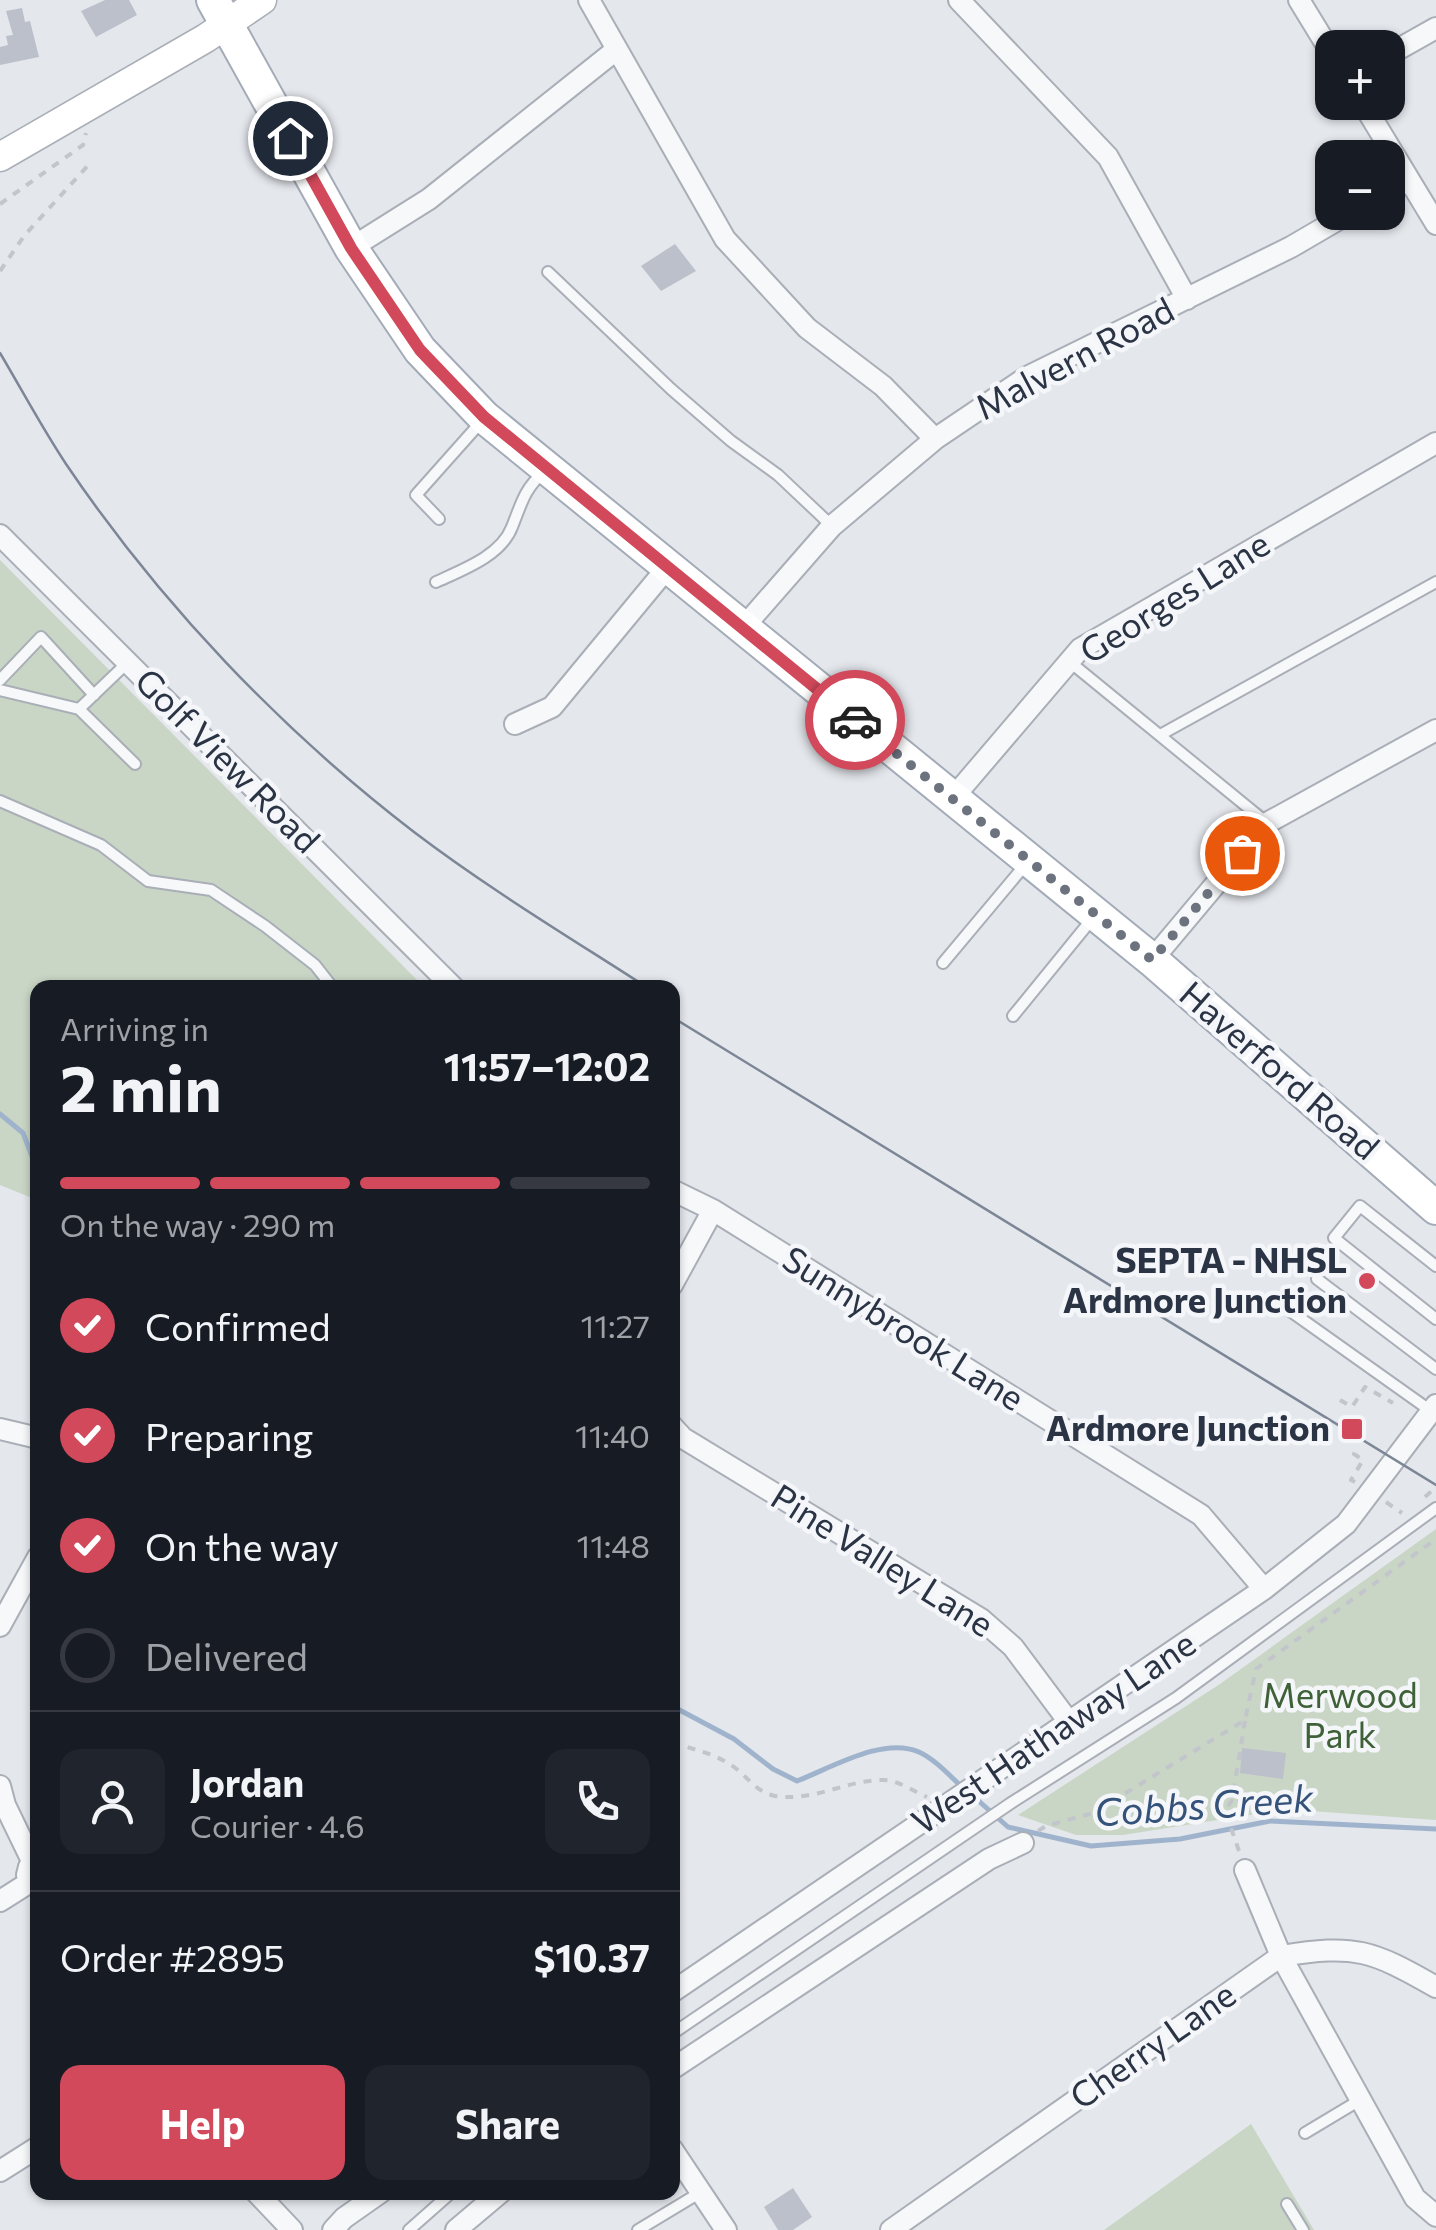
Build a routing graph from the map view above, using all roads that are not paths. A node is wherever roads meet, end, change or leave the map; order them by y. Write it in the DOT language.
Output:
graph roads {
  1 [pos="262,0"];
  2 [pos="589,0"];
  3 [pos="959,0"];
  4 [pos="1299,0"];
  5 [pos="220,12"];
  6 [pos="1436,28"];
  7 [pos="1317,30"];
  8 [pos="1405,46"];
  9 [pos="616,50"];
  10 [pos="1373,120"];
  11 [pos="0,157"];
  12 [pos="1408,180"];
  13 [pos="1405,182"];
  14 [pos="1436,224"];
  15 [pos="1317,230"];
  16 [pos="351,248"];
  17 [pos="548,272"];
  18 [pos="1187,298"];
  19 [pos="484,417"];
  20 [pos="935,438"];
  21 [pos="1436,442"];
  22 [pos="547,469"];
  23 [pos="439,519"];
  24 [pos="832,526"];
  25 [pos="0,534"];
  26 [pos="666,568"];
  27 [pos="436,582"];
  28 [pos="1436,582"];
  29 [pos="742,628"];
  30 [pos="128,662"];
  31 [pos="1070,662"];
  32 [pos="0,680"];
  33 [pos="0,690"];
  34 [pos="94,695"];
  35 [pos="80,709"];
  36 [pos="515,724"];
  37 [pos="1436,730"];
  38 [pos="1160,736"];
  39 [pos="134,764"];
  40 [pos="952,800"];
  41 [pos="0,801"];
  42 [pos="1267,823"];
  43 [pos="1028,861"];
  44 [pos="1096,914"];
  45 [pos="1152,960"];
  46 [pos="943,964"];
  47 [pos="327,980"];
  48 [pos="446,980"];
  49 [pos="1013,1016"];
  50 [pos="680,1194"];
  51 [pos="1436,1208"];
  52 [pos="713,1210"];
  53 [pos="1436,1266"];
  54 [pos="680,1270"];
  55 [pos="1317,1278"];
  56 [pos="1286,1308"];
  57 [pos="1436,1319"];
  58 [pos="1436,1369"];
  59 [pos="1434,1407"];
  60 [pos="0,1428"];
  61 [pos="680,1435"];
  62 [pos="30,1436"];
  63 [pos="1436,1508"];
  64 [pos="30,1572"];
  65 [pos="1264,1589"];
  66 [pos="0,1626"];
  67 [pos="1069,1722"];
  68 [pos="0,1786"];
  69 [pos="1023,1843"];
  70 [pos="30,1864"];
  71 [pos="1244,1870"];
  72 [pos="30,1877"];
  73 [pos="0,1901"];
  74 [pos="1281,1956"];
  75 [pos="680,1987"];
  76 [pos="1436,1988"];
  77 [pos="680,2029"];
  78 [pos="680,2065"];
  79 [pos="1361,2100"];
  80 [pos="1305,2133"];
  81 [pos="30,2152"];
  82 [pos="680,2160"];
  83 [pos="0,2171"];
  84 [pos="701,2192"];
  85 [pos="264,2200"];
  86 [pos="370,2200"];
  87 [pos="443,2200"];
  88 [pos="492,2200"];
  89 [pos="1287,2204"];
  90 [pos="1436,2216"];
  91 [pos="292,2230"];
  92 [pos="334,2230"];
  93 [pos="409,2230"];
  94 [pos="456,2230"];
  95 [pos="638,2230"];
  96 [pos="726,2230"];
  97 [pos="891,2230"];
  98 [pos="1303,2230"];
  1 -- 5 [label="street"];
  2 -- 9 [label="street"];
  3 -- 18 [label="street"];
  4 -- 7 [label="street"];
  5 -- 11 [label="street"];
  5 -- 16 [label="main road, Haverford Road"];
  6 -- 8 [label="street"];
  9 -- 16 [label="street"];
  9 -- 20 [label="street"];
  10 -- 12 [label="street"];
  12 -- 13 [label="street"];
  12 -- 14 [label="street"];
  15 -- 18 [label="street, Malvern Road"];
  16 -- 19 [label="main road, Haverford Road"];
  17 -- 24 [label="lane"];
  18 -- 20 [label="street, Malvern Road"];
  19 -- 22 [label="main road, Haverford Road"];
  19 -- 23 [label="lane"];
  20 -- 24 [label="street, Malvern Road"];
  21 -- 31 [label="street, Georges Lane"];
  22 -- 26 [label="main road, Haverford Road"];
  22 -- 27 [label="lane"];
  24 -- 29 [label="street, Malvern Road"];
  25 -- 30 [label="street, Golf View Road"];
  26 -- 29 [label="main road, Haverford Road"];
  26 -- 36 [label="street"];
  28 -- 38 [label="lane"];
  29 -- 40 [label="main road, Haverford Road"];
  30 -- 34 [label="lane"];
  30 -- 48 [label="street, Golf View Road"];
  31 -- 38 [label="lane"];
  31 -- 40 [label="street, Georges Lane"];
  32 -- 34 [label="lane"];
  33 -- 35 [label="lane"];
  34 -- 35 [label="lane"];
  35 -- 39 [label="lane"];
  37 -- 42 [label="street"];
  38 -- 42 [label="lane"];
  40 -- 43 [label="main road, Haverford Road"];
  41 -- 47 [label="lane"];
  42 -- 45 [label="street"];
  43 -- 44 [label="main road, Haverford Road"];
  43 -- 46 [label="lane"];
  44 -- 45 [label="main road, Haverford Road"];
  44 -- 49 [label="lane"];
  45 -- 51 [label="main road, Haverford Road"];
  50 -- 52 [label="street, Sunnybrook Lane"];
  52 -- 54 [label="street"];
  52 -- 65 [label="street, Sunnybrook Lane"];
  53 -- 57 [label="lane"];
  55 -- 58 [label="lane"];
  56 -- 59 [label="lane"];
  59 -- 65 [label="street, West Hathaway Lane"];
  60 -- 62 [label="street"];
  61 -- 67 [label="street, Pine Valley Lane"];
  63 -- 77 [label="lane"];
  64 -- 66 [label="street"];
  65 -- 67 [label="street, West Hathaway Lane"];
  67 -- 75 [label="street, West Hathaway Lane"];
  68 -- 70 [label="street"];
  69 -- 78 [label="street"];
  71 -- 74 [label="street"];
  72 -- 73 [label="street"];
  74 -- 76 [label="street, Cherry Lane"];
  74 -- 79 [label="street"];
  74 -- 97 [label="street, Cherry Lane"];
  79 -- 80 [label="lane"];
  79 -- 90 [label="street"];
  81 -- 83 [label="street"];
  82 -- 84 [label="street"];
  84 -- 95 [label="lane"];
  84 -- 96 [label="street"];
  85 -- 91 [label="street"];
  86 -- 92 [label="street"];
  87 -- 93 [label="lane"];
  88 -- 94 [label="street"];
  89 -- 98 [label="lane"];
}
